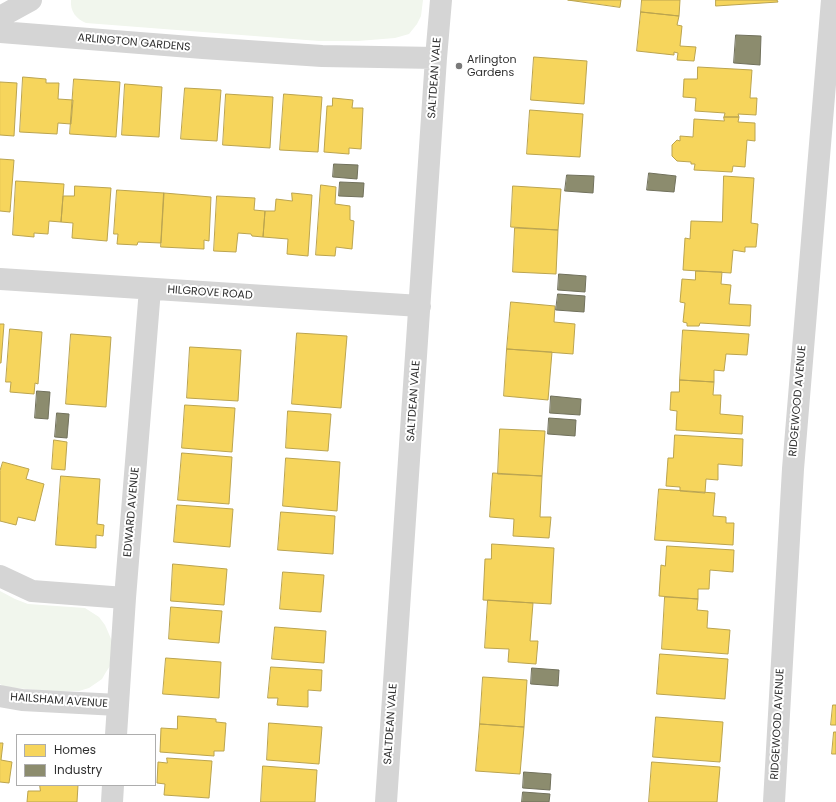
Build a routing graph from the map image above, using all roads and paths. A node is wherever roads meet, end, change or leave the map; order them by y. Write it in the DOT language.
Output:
graph roads {
  1 [pos="31,0"];
  2 [pos="441,0"];
  3 [pos="832,0"];
  4 [pos="0,17"];
  5 [pos="0,32"];
  6 [pos="436,58"];
  7 [pos="0,279"];
  8 [pos="150,289"];
  9 [pos="420,306"];
  10 [pos="0,576"];
  11 [pos="124,598"];
  12 [pos="0,696"];
  13 [pos="118,705"];
  14 [pos="116,734"];
  15 [pos="113,786"];
  16 [pos="112,802"];
  17 [pos="386,802"];
  18 [pos="774,802"];
  1 -- 4 [label="street"];
  2 -- 6 [label="street, SALTDEAN VALE"];
  3 -- 18 [label="street, RIDGEWOOD AVENUE"];
  5 -- 6 [label="street, ARLINGTON GARDENS"];
  6 -- 9 [label="street, SALTDEAN VALE"];
  7 -- 8 [label="street, HILGROVE ROAD"];
  8 -- 9 [label="street, HILGROVE ROAD"];
  8 -- 11 [label="street, EDWARD AVENUE"];
  9 -- 17 [label="street, SALTDEAN VALE"];
  10 -- 11 [label="street"];
  11 -- 13 [label="street, EDWARD AVENUE"];
  12 -- 13 [label="street, HAILSHAM AVENUE"];
  13 -- 14 [label="street, EDWARD AVENUE"];
  15 -- 16 [label="street"];
}
